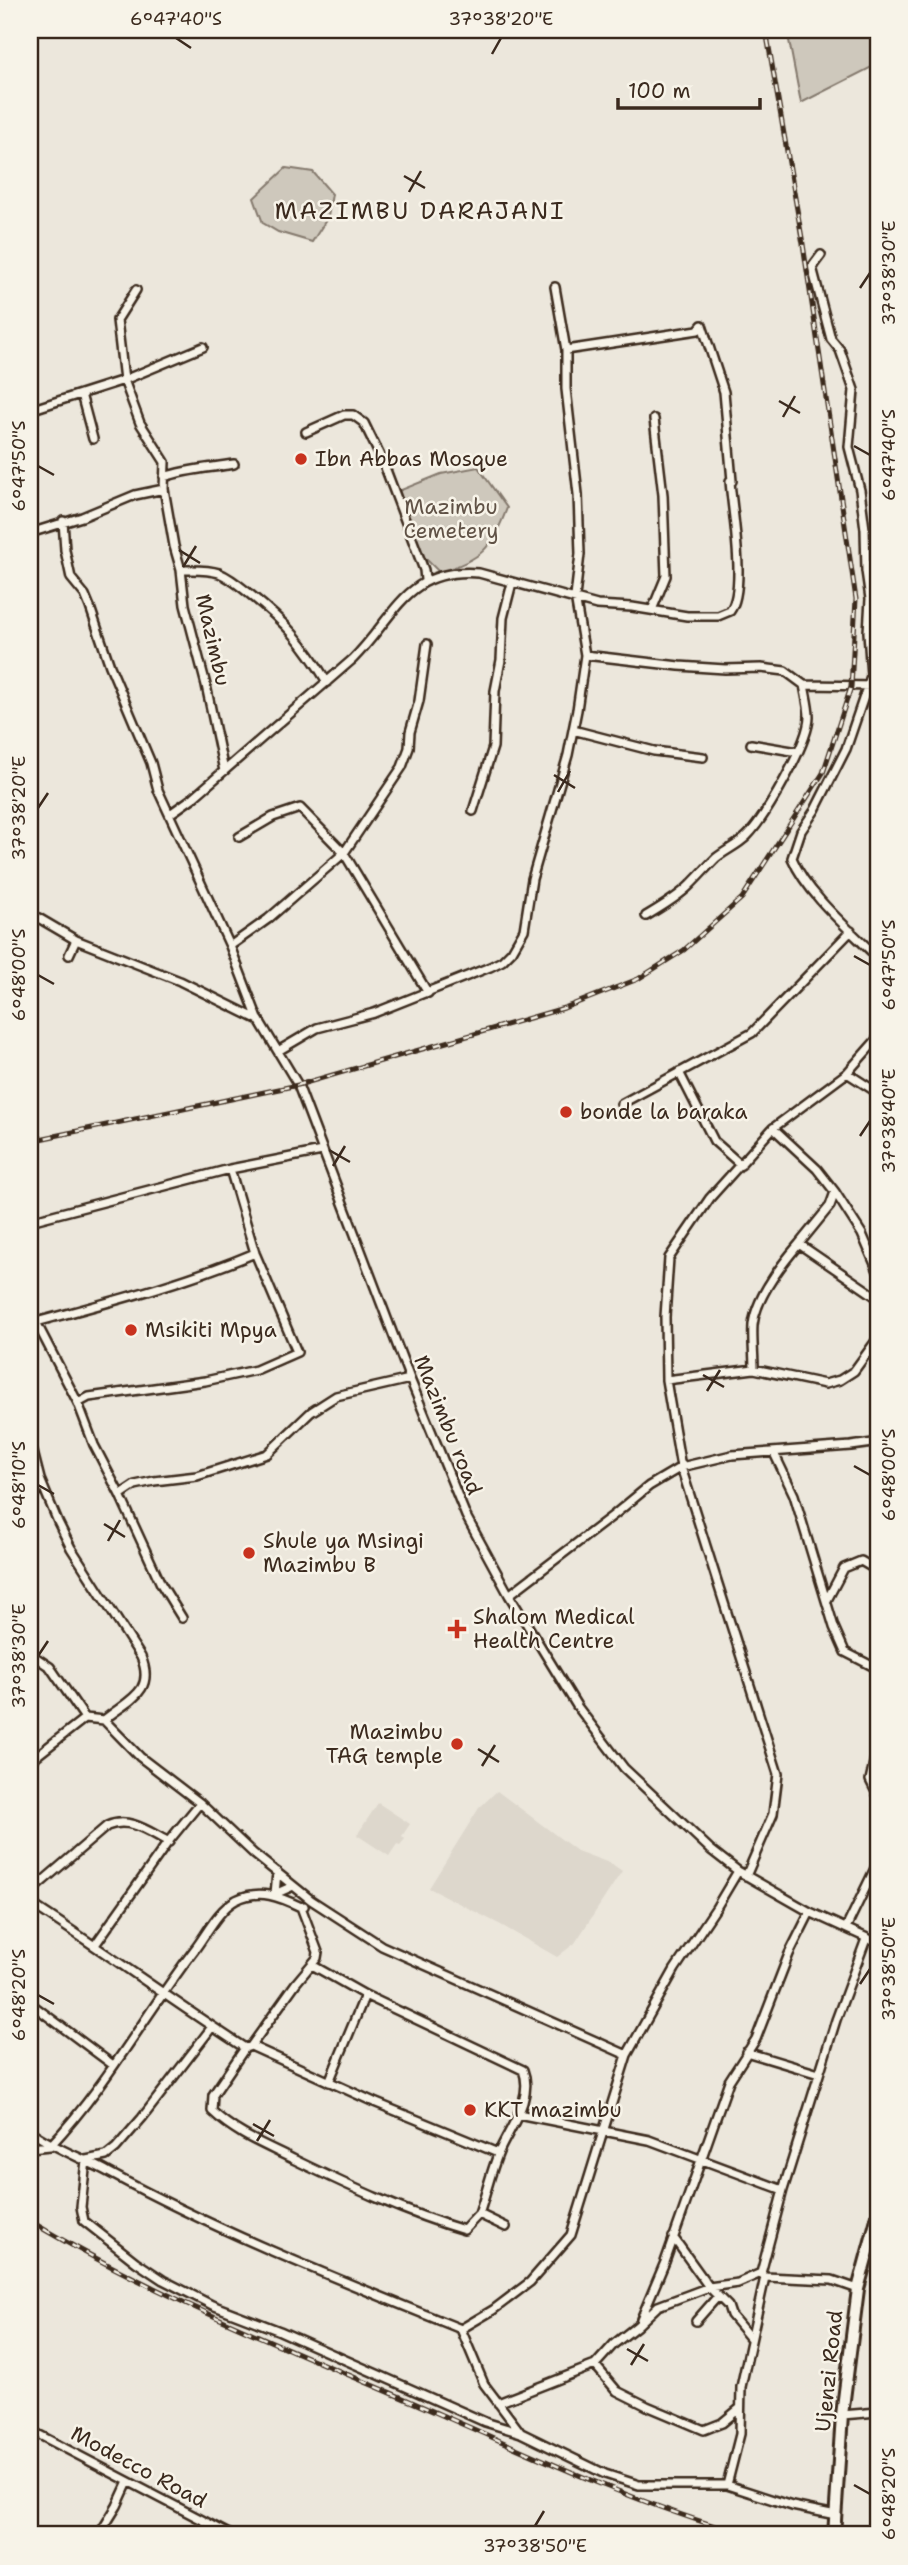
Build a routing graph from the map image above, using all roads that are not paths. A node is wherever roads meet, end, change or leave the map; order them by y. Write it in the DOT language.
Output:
graph roads {
  1 [pos="821,255"];
  2 [pos="555,287"];
  3 [pos="136,290"];
  4 [pos="203,347"];
  5 [pos="566,350"];
  6 [pos="124,380"];
  7 [pos="81,394"];
  8 [pos="30,410"];
  9 [pos="654,419"];
  10 [pos="306,432"];
  11 [pos="93,439"];
  12 [pos="234,464"];
  13 [pos="164,477"];
  14 [pos="163,489"];
  15 [pos="63,521"];
  16 [pos="30,533"];
  17 [pos="181,570"];
  18 [pos="425,580"];
  19 [pos="512,583"];
  20 [pos="575,597"];
  21 [pos="652,610"];
  22 [pos="427,645"];
  23 [pos="585,655"];
  24 [pos="327,682"];
  25 [pos="804,685"];
  26 [pos="874,685"];
  27 [pos="573,730"];
  28 [pos="751,744"];
  29 [pos="797,752"];
  30 [pos="703,757"];
  31 [pos="224,771"];
  32 [pos="473,811"];
  33 [pos="170,814"];
  34 [pos="239,837"];
  35 [pos="344,853"];
  36 [pos="30,913"];
  37 [pos="646,916"];
  38 [pos="851,931"];
  39 [pos="76,940"];
  40 [pos="230,946"];
  41 [pos="69,955"];
  42 [pos="878,958"];
  43 [pos="428,993"];
  44 [pos="259,1020"];
  45 [pos="878,1038"];
  46 [pos="278,1051"];
  47 [pos="679,1072"];
  48 [pos="847,1073"];
  49 [pos="878,1093"];
  50 [pos="621,1104"];
  51 [pos="773,1128"];
  52 [pos="322,1152"];
  53 [pos="741,1165"];
  54 [pos="230,1169"];
  55 [pos="835,1192"];
  56 [pos="30,1221"];
  57 [pos="799,1244"];
  58 [pos="255,1253"];
  59 [pos="878,1271"];
  60 [pos="878,1298"];
  61 [pos="33,1325"];
  62 [pos="878,1338"];
  63 [pos="868,1352"];
  64 [pos="878,1357"];
  65 [pos="754,1369"];
  66 [pos="410,1380"];
  67 [pos="666,1380"];
  68 [pos="78,1403"];
  69 [pos="30,1440"];
  70 [pos="877,1442"];
  71 [pos="774,1453"];
  72 [pos="681,1467"];
  73 [pos="40,1479"];
  74 [pos="120,1495"];
  75 [pos="30,1496"];
  76 [pos="878,1571"];
  77 [pos="509,1595"];
  78 [pos="827,1600"];
  79 [pos="182,1618"];
  80 [pos="30,1648"];
  81 [pos="33,1658"];
  82 [pos="878,1669"];
  83 [pos="85,1718"];
  84 [pos="104,1720"];
  85 [pos="878,1745"];
  86 [pos="30,1761"];
  87 [pos="878,1797"];
  88 [pos="200,1803"];
  89 [pos="169,1842"];
  90 [pos="878,1862"];
  91 [pos="738,1871"];
  92 [pos="277,1872"];
  93 [pos="746,1876"];
  94 [pos="293,1886"];
  95 [pos="30,1892"];
  96 [pos="275,1894"];
  97 [pos="311,1900"];
  98 [pos="30,1903"];
  99 [pos="301,1907"];
  100 [pos="810,1912"];
  101 [pos="846,1928"];
  102 [pos="866,1939"];
  103 [pos="878,1943"];
  104 [pos="95,1945"];
  105 [pos="312,1965"];
  106 [pos="161,1994"];
  107 [pos="365,1996"];
  108 [pos="30,2003"];
  109 [pos="212,2027"];
  110 [pos="248,2047"];
  111 [pos="746,2052"];
  112 [pos="627,2055"];
  113 [pos="113,2065"];
  114 [pos="819,2074"];
  115 [pos="329,2082"];
  116 [pos="519,2114"];
  117 [pos="30,2131"];
  118 [pos="604,2132"];
  119 [pos="50,2146"];
  120 [pos="30,2148"];
  121 [pos="498,2153"];
  122 [pos="86,2160"];
  123 [pos="702,2160"];
  124 [pos="783,2190"];
  125 [pos="479,2214"];
  126 [pos="878,2214"];
  127 [pos="506,2227"];
  128 [pos="673,2237"];
  129 [pos="873,2248"];
  130 [pos="763,2275"];
  131 [pos="709,2287"];
  132 [pos="858,2289"];
  133 [pos="718,2296"];
  134 [pos="695,2321"];
  135 [pos="637,2326"];
  136 [pos="461,2329"];
  137 [pos="751,2339"];
  138 [pos="595,2365"];
  139 [pos="498,2403"];
  140 [pos="739,2409"];
  141 [pos="878,2412"];
  142 [pos="842,2414"];
  143 [pos="30,2430"];
  144 [pos="521,2433"];
  145 [pos="128,2482"];
  146 [pos="727,2485"];
  147 [pos="836,2515"];
  148 [pos="99,2535"];
  149 [pos="231,2535"];
  150 [pos="834,2535"];
  1 -- 26 [label="street"];
  2 -- 5 [label="street"];
  3 -- 6 [label="street"];
  4 -- 6 [label="street"];
  5 -- 20 [label="street"];
  5 -- 21 [label="street"];
  6 -- 7 [label="street"];
  6 -- 13 [label="street"];
  7 -- 8 [label="street"];
  7 -- 11 [label="street"];
  9 -- 21 [label="street"];
  10 -- 18 [label="street"];
  12 -- 13 [label="street"];
  13 -- 14 [label="street, Mazimbu"];
  14 -- 15 [label="street"];
  14 -- 17 [label="street, Mazimbu"];
  15 -- 16 [label="street"];
  15 -- 33 [label="street, Mazimbu road"];
  17 -- 24 [label="street"];
  17 -- 31 [label="street, Mazimbu"];
  18 -- 19 [label="street"];
  18 -- 24 [label="street"];
  19 -- 20 [label="street"];
  19 -- 32 [label="street"];
  20 -- 21 [label="street"];
  20 -- 23 [label="street"];
  22 -- 35 [label="street"];
  23 -- 25 [label="street"];
  23 -- 27 [label="street"];
  24 -- 31 [label="street"];
  25 -- 26 [label="street"];
  25 -- 29 [label="street"];
  26 -- 38 [label="street"];
  27 -- 30 [label="street"];
  27 -- 43 [label="street"];
  28 -- 29 [label="street"];
  29 -- 37 [label="street"];
  31 -- 33 [label="street"];
  33 -- 40 [label="street, Mazimbu road"];
  34 -- 35 [label="street"];
  35 -- 40 [label="street"];
  35 -- 43 [label="street"];
  36 -- 39 [label="street"];
  38 -- 42 [label="street"];
  38 -- 47 [label="street"];
  39 -- 41 [label="street"];
  39 -- 44 [label="street"];
  40 -- 44 [label="street, Mazimbu road"];
  43 -- 46 [label="street"];
  44 -- 46 [label="street, Mazimbu road"];
  45 -- 48 [label="street"];
  46 -- 52 [label="street, Mazimbu road"];
  47 -- 50 [label="street"];
  47 -- 53 [label="street"];
  48 -- 49 [label="street"];
  48 -- 51 [label="street"];
  51 -- 53 [label="street"];
  51 -- 55 [label="street"];
  52 -- 54 [label="street"];
  52 -- 66 [label="street, Mazimbu road"];
  53 -- 67 [label="street"];
  54 -- 56 [label="street"];
  54 -- 58 [label="street"];
  55 -- 57 [label="street"];
  55 -- 59 [label="street"];
  57 -- 60 [label="street"];
  57 -- 65 [label="street"];
  58 -- 61 [label="street"];
  58 -- 68 [label="street"];
  61 -- 68 [label="street"];
  62 -- 63 [label="street"];
  63 -- 64 [label="street"];
  63 -- 65 [label="street"];
  65 -- 67 [label="street"];
  66 -- 74 [label="street"];
  66 -- 77 [label="street, Mazimbu road"];
  67 -- 72 [label="street"];
  68 -- 74 [label="street"];
  69 -- 73 [label="street"];
  70 -- 71 [label="street"];
  71 -- 72 [label="street"];
  71 -- 78 [label="street"];
  72 -- 77 [label="street"];
  72 -- 93 [label="street"];
  73 -- 75 [label="street"];
  73 -- 84 [label="street"];
  74 -- 79 [label="street"];
  76 -- 78 [label="street"];
  77 -- 91 [label="street, Mazimbu road"];
  78 -- 82 [label="street"];
  80 -- 81 [label="street"];
  81 -- 83 [label="street"];
  83 -- 84 [label="street"];
  83 -- 86 [label="street"];
  84 -- 88 [label="street"];
  85 -- 87 [label="street"];
  88 -- 89 [label="street"];
  88 -- 92 [label="street"];
  89 -- 95 [label="street"];
  89 -- 104 [label="street"];
  90 -- 101 [label="street"];
  91 -- 93 [label="street, Mazimbu road"];
  91 -- 112 [label="street"];
  92 -- 94 [label="street"];
  92 -- 96 [label="street"];
  93 -- 100 [label="street, Mazimbu road"];
  94 -- 96 [label="street"];
  94 -- 97 [label="street"];
  96 -- 99 [label="street"];
  96 -- 106 [label="street"];
  97 -- 99 [label="street"];
  97 -- 112 [label="street"];
  98 -- 104 [label="street"];
  99 -- 105 [label="street"];
  100 -- 101 [label="street, Mazimbu road"];
  100 -- 111 [label="street"];
  101 -- 102 [label="street, Mazimbu road"];
  102 -- 103 [label="street, Mazimbu road"];
  102 -- 114 [label="street"];
  104 -- 106 [label="street"];
  105 -- 107 [label="street"];
  105 -- 110 [label="street"];
  106 -- 109 [label="street"];
  106 -- 113 [label="street"];
  107 -- 115 [label="street"];
  107 -- 116 [label="street"];
  108 -- 113 [label="street"];
  109 -- 110 [label="street"];
  109 -- 122 [label="street"];
  110 -- 115 [label="street"];
  110 -- 125 [label="street"];
  111 -- 114 [label="street"];
  111 -- 123 [label="street"];
  112 -- 118 [label="street"];
  113 -- 119 [label="street"];
  114 -- 124 [label="street"];
  115 -- 121 [label="street"];
  116 -- 118 [label="street"];
  116 -- 121 [label="street"];
  117 -- 119 [label="street"];
  118 -- 123 [label="street"];
  118 -- 136 [label="street"];
  119 -- 120 [label="street"];
  119 -- 122 [label="street"];
  121 -- 125 [label="street"];
  122 -- 136 [label="street"];
  122 -- 144 [label="street"];
  123 -- 124 [label="street"];
  123 -- 128 [label="street"];
  124 -- 130 [label="street"];
  125 -- 127 [label="street"];
  126 -- 129 [label="street, Ujenzi Road"];
  128 -- 131 [label="street"];
  128 -- 135 [label="street"];
  129 -- 132 [label="street, Ujenzi Road"];
  130 -- 131 [label="street"];
  130 -- 132 [label="street"];
  130 -- 137 [label="street"];
  131 -- 133 [label="street"];
  131 -- 135 [label="street"];
  132 -- 142 [label="street, Ujenzi Road"];
  133 -- 134 [label="street"];
  133 -- 137 [label="street"];
  135 -- 138 [label="street"];
  136 -- 139 [label="street"];
  137 -- 140 [label="street"];
  138 -- 139 [label="street"];
  138 -- 140 [label="street"];
  139 -- 144 [label="street"];
  140 -- 146 [label="street"];
  141 -- 142 [label="street"];
  142 -- 147 [label="street, Ujenzi Road"];
  143 -- 145 [label="street, Modecco Road"];
  144 -- 146 [label="street"];
  145 -- 148 [label="street"];
  145 -- 149 [label="street, Modecco Road"];
  146 -- 147 [label="street"];
  147 -- 150 [label="street, Ujenzi Road"];
}
